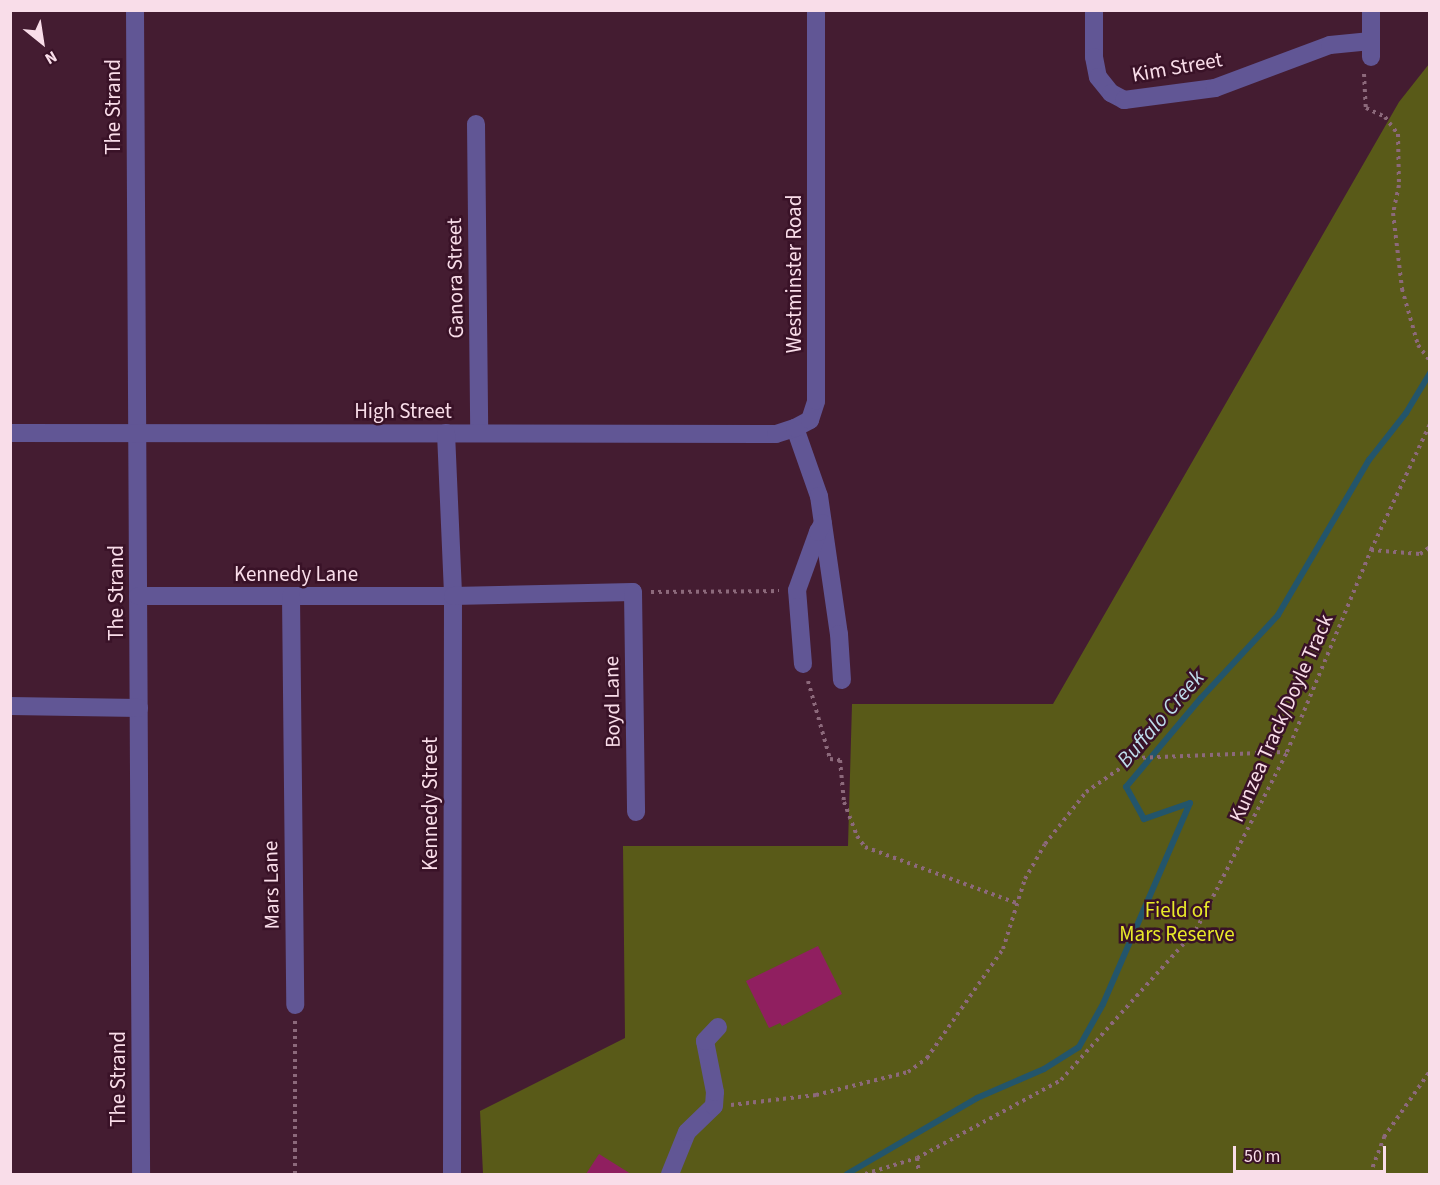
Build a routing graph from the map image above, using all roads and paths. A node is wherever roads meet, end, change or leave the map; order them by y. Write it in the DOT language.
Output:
graph roads {
  1 [pos="135,10"];
  2 [pos="816,10"];
  3 [pos="1094,10"];
  4 [pos="1371,10"];
  5 [pos="1371,49"];
  6 [pos="476,124"];
  7 [pos="1430,361"];
  8 [pos="1430,424"];
  9 [pos="795,428"];
  10 [pos="138,432"];
  11 [pos="10,433"];
  12 [pos="479,433"];
  13 [pos="446,434"];
  14 [pos="823,523"];
  15 [pos="1430,547"];
  16 [pos="1371,550"];
  17 [pos="798,590"];
  18 [pos="633,592"];
  19 [pos="138,596"];
  20 [pos="291,596"];
  21 [pos="453,596"];
  22 [pos="803,664"];
  23 [pos="842,680"];
  24 [pos="10,706"];
  25 [pos="139,708"];
  26 [pos="1287,752"];
  27 [pos="636,812"];
  28 [pos="1016,903"];
  29 [pos="295,1005"];
  30 [pos="718,1027"];
  31 [pos="1430,1071"];
  32 [pos="714,1106"];
  33 [pos="917,1158"];
  34 [pos="141,1174"];
  35 [pos="295,1174"];
  36 [pos="452,1174"];
  37 [pos="670,1174"];
  38 [pos="865,1174"];
  39 [pos="919,1174"];
  40 [pos="1370,1174"];
  1 -- 10 [label="street, The Strand"];
  2 -- 9 [label="street, Westminster Road"];
  3 -- 5 [label="street, Kim Street"];
  4 -- 5 [label="street"];
  5 -- 7 [label="path"];
  6 -- 12 [label="street, Ganora Street"];
  8 -- 16 [label="path, Kunzea Track/Doyle Track"];
  9 -- 12 [label="street, High Street"];
  9 -- 14 [label="street"];
  10 -- 11 [label="street, High Street"];
  10 -- 13 [label="street, High Street"];
  10 -- 19 [label="street, The Strand"];
  12 -- 13 [label="street, High Street"];
  13 -- 21 [label="street, Kennedy Street"];
  14 -- 17 [label="street"];
  14 -- 23 [label="street"];
  15 -- 16 [label="path"];
  16 -- 26 [label="path, Kunzea Track/Doyle Track"];
  17 -- 18 [label="path"];
  17 -- 22 [label="street"];
  18 -- 21 [label="street"];
  18 -- 27 [label="street, Boyd Lane"];
  19 -- 20 [label="street, Kennedy Lane"];
  19 -- 25 [label="street, The Strand"];
  20 -- 21 [label="street, Kennedy Lane"];
  20 -- 29 [label="street, Mars Lane"];
  21 -- 36 [label="street, Kennedy Street"];
  22 -- 28 [label="path"];
  24 -- 25 [label="street"];
  25 -- 34 [label="street, The Strand"];
  26 -- 28 [label="path"];
  26 -- 33 [label="path, Kunzea Track/Doyle Track"];
  28 -- 32 [label="path"];
  29 -- 35 [label="path"];
  30 -- 32 [label="street"];
  31 -- 40 [label="path"];
  32 -- 37 [label="street"];
  33 -- 38 [label="path, Kunzea Track/Doyle Track"];
  33 -- 39 [label="path"];
}
